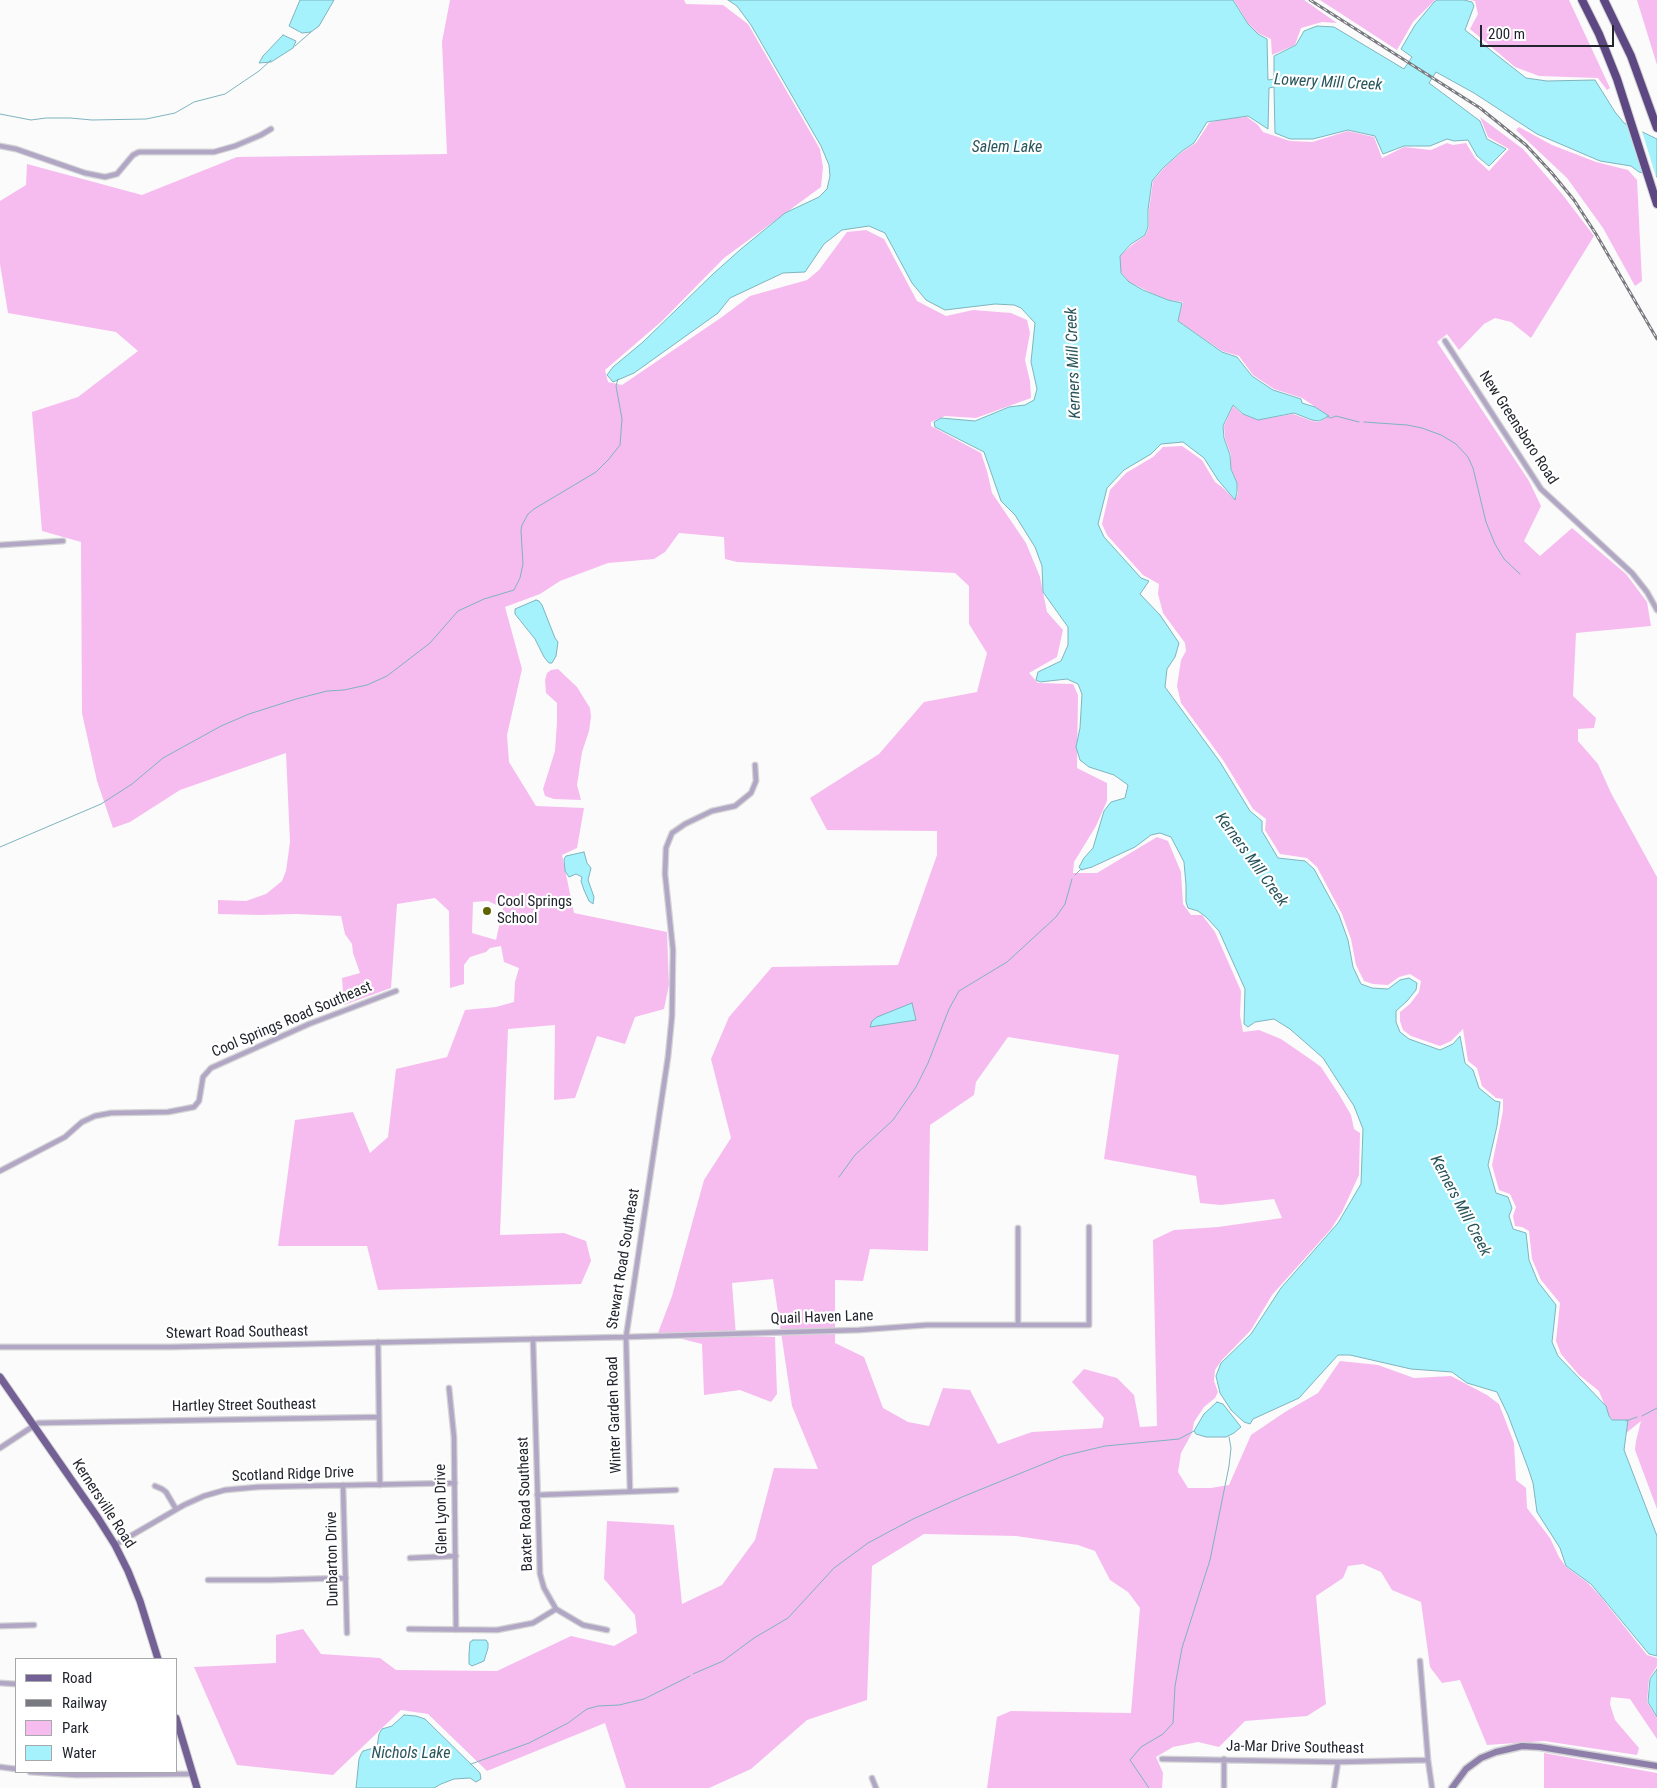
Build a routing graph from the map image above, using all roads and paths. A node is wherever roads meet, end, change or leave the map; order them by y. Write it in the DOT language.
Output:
graph roads {
  1 [pos="1582,0"];
  2 [pos="1604,0"];
  3 [pos="1657,128"];
  4 [pos="270,129"];
  5 [pos="0,146"];
  6 [pos="1657,204"];
  7 [pos="1445,341"];
  8 [pos="63,541"];
  9 [pos="0,545"];
  10 [pos="1657,610"];
  11 [pos="755,765"];
  12 [pos="396,991"];
  13 [pos="0,1171"];
  14 [pos="1089,1227"];
  15 [pos="1018,1228"];
  16 [pos="1018,1325"];
  17 [pos="626,1337"];
  18 [pos="533,1339"];
  19 [pos="378,1342"];
  20 [pos="0,1347"];
  21 [pos="0,1377"];
  22 [pos="449,1388"];
  23 [pos="379,1417"];
  24 [pos="34,1425"];
  25 [pos="0,1448"];
  26 [pos="455,1483"];
  27 [pos="380,1484"];
  28 [pos="344,1485"];
  29 [pos="155,1486"];
  30 [pos="676,1490"];
  31 [pos="630,1492"];
  32 [pos="537,1495"];
  33 [pos="176,1510"];
  34 [pos="115,1545"];
  35 [pos="456,1556"];
  36 [pos="410,1558"];
  37 [pos="346,1578"];
  38 [pos="208,1580"];
  39 [pos="556,1609"];
  40 [pos="34,1625"];
  41 [pos="0,1626"];
  42 [pos="409,1629"];
  43 [pos="456,1630"];
  44 [pos="607,1630"];
  45 [pos="347,1632"];
  46 [pos="158,1658"];
  47 [pos="1420,1661"];
  48 [pos="0,1683"];
  49 [pos="15,1684"];
  50 [pos="178,1725"];
  51 [pos="1162,1759"];
  52 [pos="1224,1759"];
  53 [pos="1428,1760"];
  54 [pos="1338,1762"];
  55 [pos="1657,1766"];
  56 [pos="0,1767"];
  57 [pos="15,1769"];
  58 [pos="53,1773"];
  59 [pos="193,1774"];
  60 [pos="872,1778"];
  61 [pos="197,1788"];
  62 [pos="876,1788"];
  63 [pos="1224,1788"];
  64 [pos="1334,1788"];
  65 [pos="1432,1788"];
  66 [pos="1452,1788"];
  1 -- 6 [label="highway"];
  2 -- 3 [label="highway"];
  4 -- 5 [label="street"];
  7 -- 10 [label="street, New Greensboro Road"];
  8 -- 9 [label="street"];
  11 -- 17 [label="street, Stewart Road Southeast"];
  12 -- 13 [label="street, Cool Springs Road Southeast"];
  14 -- 16 [label="street, Quail Haven Lane"];
  15 -- 16 [label="street"];
  16 -- 17 [label="street, Quail Haven Lane"];
  17 -- 18 [label="street, Stewart Road Southeast"];
  17 -- 31 [label="street, Winter Garden Road"];
  18 -- 19 [label="street, Stewart Road Southeast"];
  18 -- 32 [label="street, Baxter Road Southeast"];
  19 -- 20 [label="street, Stewart Road Southeast"];
  19 -- 23 [label="street"];
  21 -- 24 [label="main road, Kernersville Road"];
  22 -- 26 [label="street, Glen Lyon Drive"];
  23 -- 24 [label="street, Hartley Street Southeast"];
  23 -- 27 [label="street"];
  24 -- 25 [label="street"];
  24 -- 34 [label="main road, Kernersville Road"];
  26 -- 27 [label="street, Scotland Ridge Drive"];
  26 -- 35 [label="street, Glen Lyon Drive"];
  27 -- 28 [label="street, Scotland Ridge Drive"];
  28 -- 33 [label="street, Scotland Ridge Drive"];
  28 -- 37 [label="street, Dunbarton Drive"];
  29 -- 33 [label="street"];
  30 -- 31 [label="street"];
  31 -- 32 [label="street"];
  32 -- 39 [label="street, Baxter Road Southeast"];
  33 -- 34 [label="street, Scotland Ridge Drive"];
  34 -- 46 [label="main road, Kernersville Road"];
  35 -- 36 [label="street"];
  35 -- 43 [label="street, Glen Lyon Drive"];
  37 -- 38 [label="street"];
  37 -- 45 [label="street, Dunbarton Drive"];
  39 -- 43 [label="street"];
  39 -- 44 [label="street"];
  40 -- 41 [label="street"];
  42 -- 43 [label="street"];
  47 -- 53 [label="street"];
  48 -- 49 [label="street"];
  50 -- 59 [label="main road"];
  51 -- 52 [label="street, Ja-Mar Drive Southeast"];
  52 -- 54 [label="street, Ja-Mar Drive Southeast"];
  52 -- 63 [label="street"];
  53 -- 54 [label="street, Ja-Mar Drive Southeast"];
  53 -- 65 [label="street"];
  54 -- 64 [label="street"];
  55 -- 66 [label="main road"];
  56 -- 57 [label="street"];
  58 -- 59 [label="street"];
  59 -- 61 [label="main road"];
  60 -- 62 [label="street"];
}
